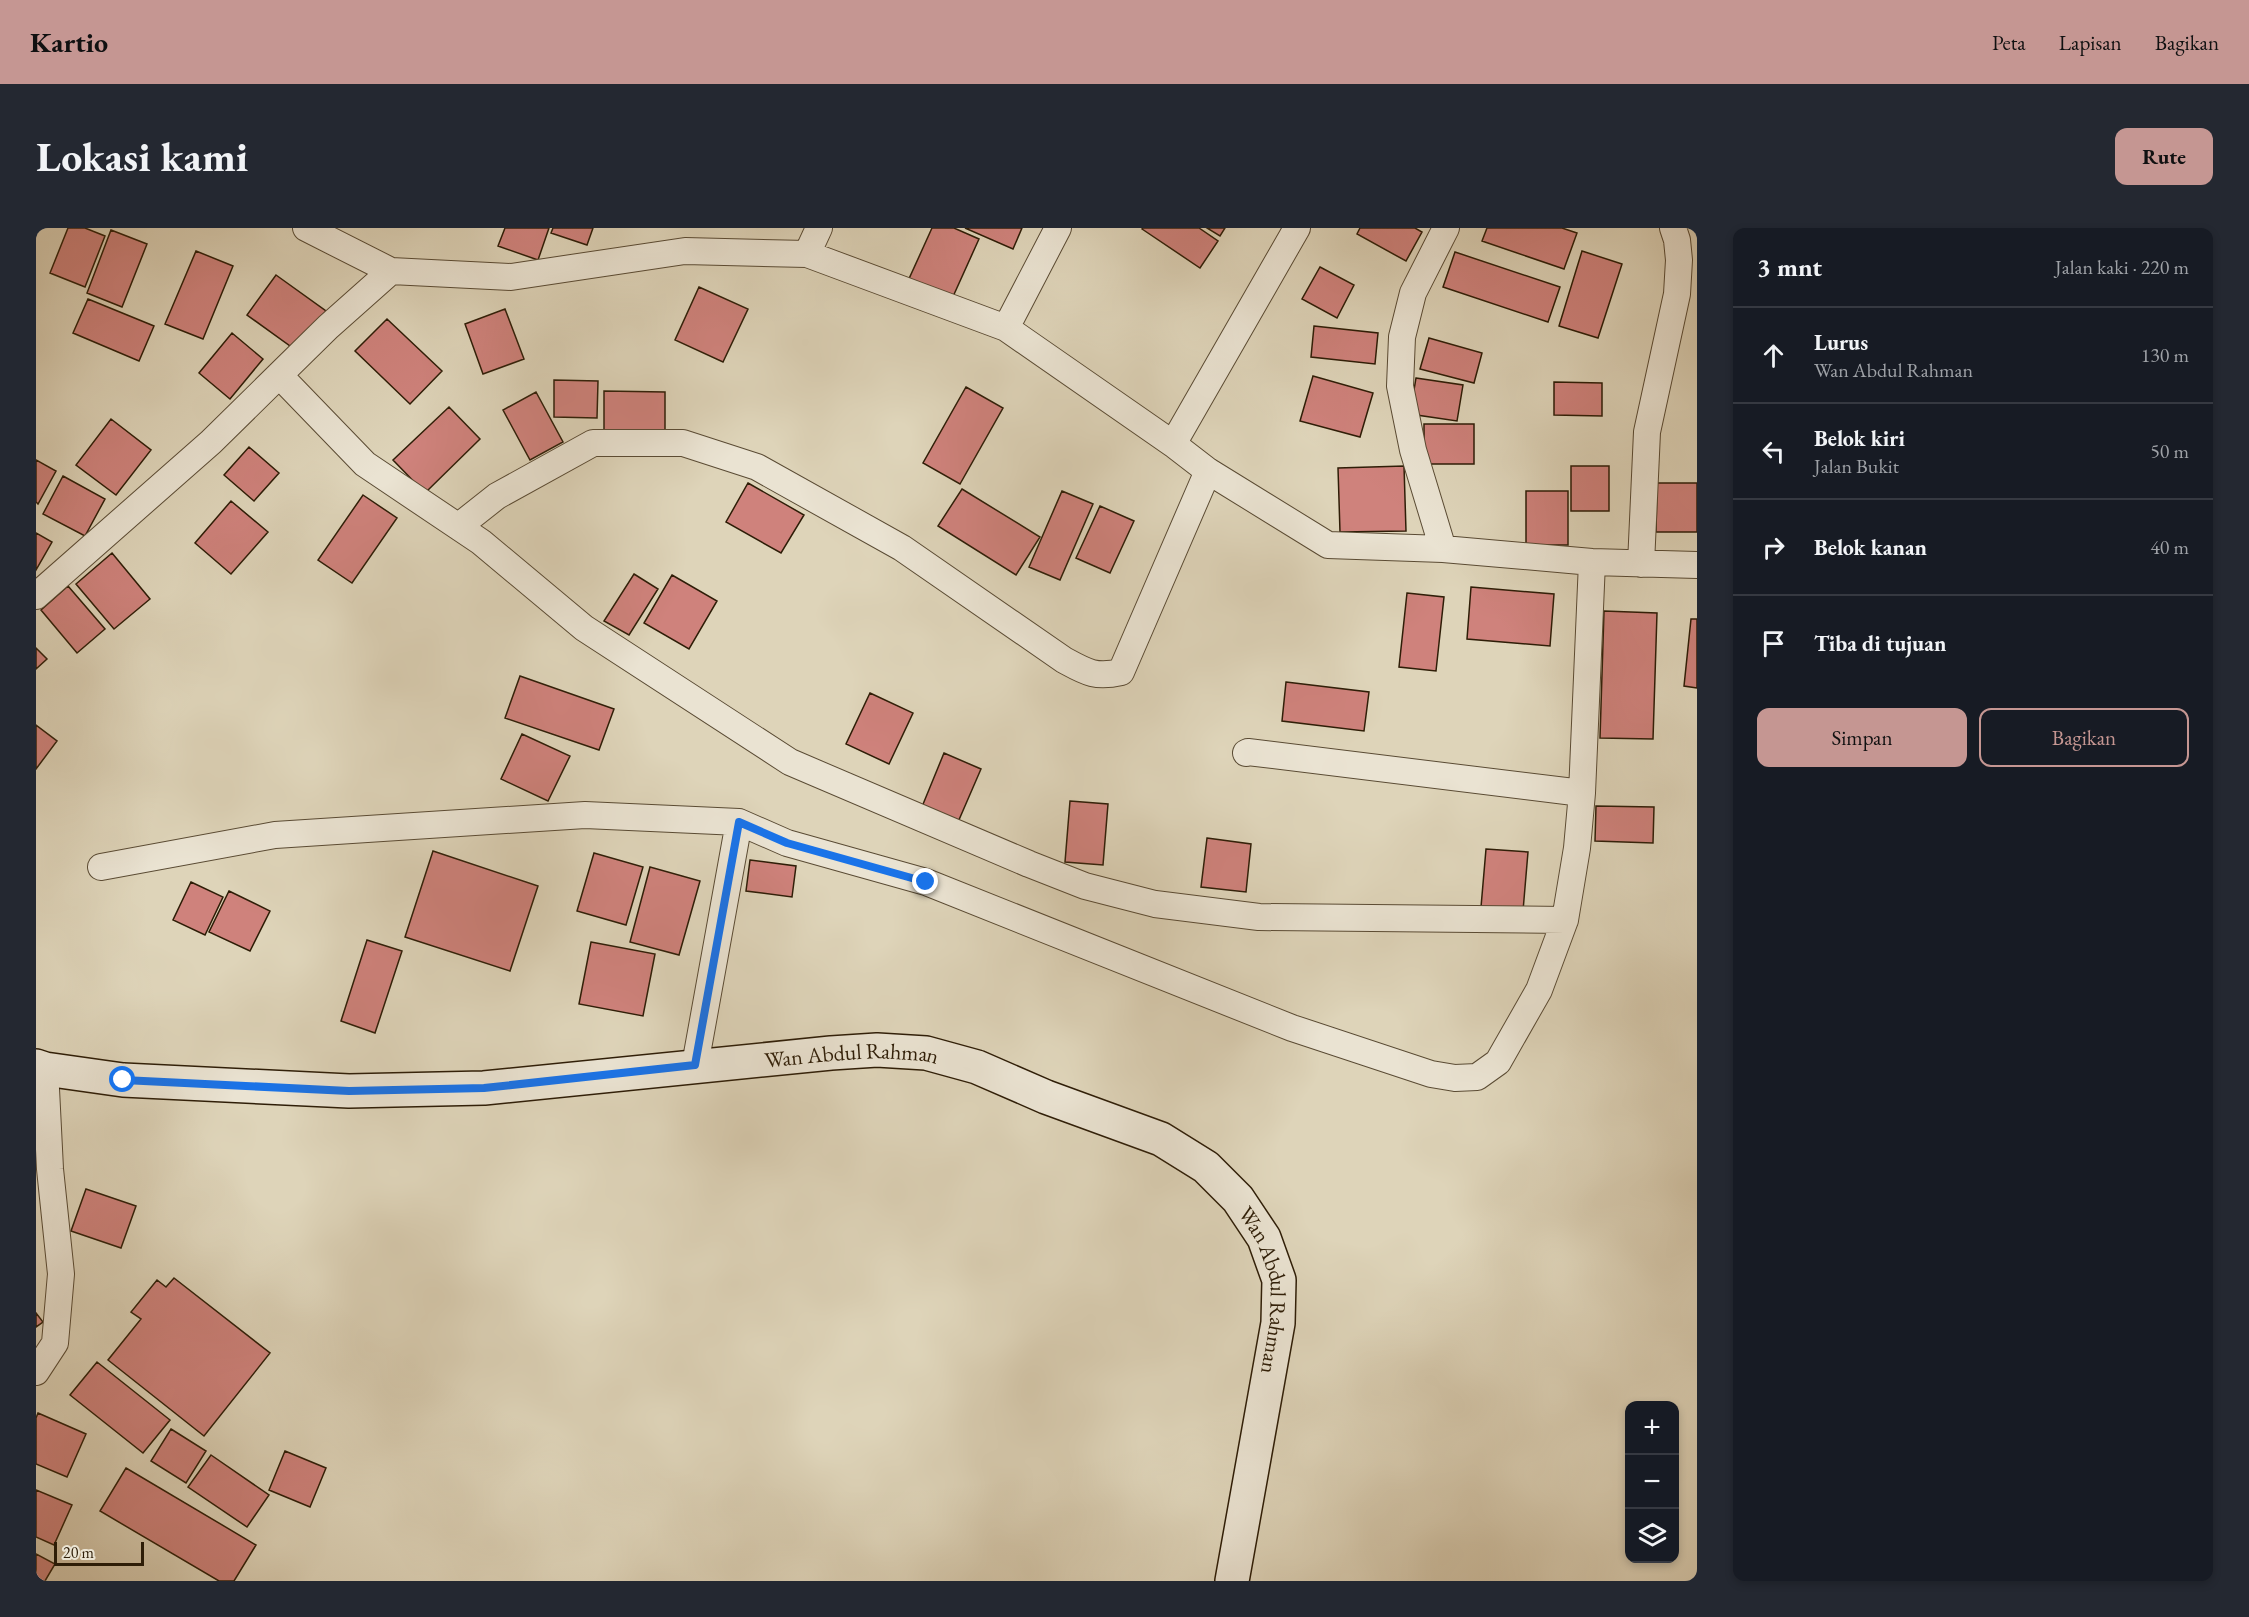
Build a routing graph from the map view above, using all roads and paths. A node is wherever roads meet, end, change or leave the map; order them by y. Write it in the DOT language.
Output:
graph roads {
  1 [pos="306,228"];
  2 [pos="819,228"];
  3 [pos="1058,228"];
  4 [pos="1297,228"];
  5 [pos="1446,228"];
  6 [pos="1673,228"];
  7 [pos="807,254"];
  8 [pos="391,271"];
  9 [pos="1006,328"];
  10 [pos="279,375"];
  11 [pos="1173,444"];
  12 [pos="1208,471"];
  13 [pos="459,526"];
  14 [pos="1443,549"];
  15 [pos="1592,562"];
  16 [pos="1641,564"];
  17 [pos="1697,565"];
  18 [pos="36,596"];
  19 [pos="1246,753"];
  20 [pos="1582,793"];
  21 [pos="739,822"];
  22 [pos="101,867"];
  23 [pos="1564,920"];
  24 [pos="695,1065"];
  25 [pos="40,1068"];
  26 [pos="36,1372"];
  27 [pos="1232,1581"];
  1 -- 8 [label="street"];
  2 -- 7 [label="street"];
  3 -- 9 [label="street"];
  4 -- 11 [label="street"];
  5 -- 14 [label="street"];
  6 -- 16 [label="street"];
  7 -- 8 [label="street"];
  7 -- 9 [label="street"];
  8 -- 10 [label="street"];
  9 -- 11 [label="street"];
  10 -- 13 [label="street"];
  10 -- 18 [label="street"];
  11 -- 12 [label="street"];
  12 -- 13 [label="street"];
  12 -- 14 [label="street"];
  13 -- 23 [label="street"];
  14 -- 15 [label="street"];
  15 -- 16 [label="street"];
  15 -- 20 [label="street"];
  16 -- 17 [label="street"];
  19 -- 20 [label="street"];
  20 -- 23 [label="street"];
  21 -- 22 [label="street"];
  21 -- 23 [label="street"];
  21 -- 24 [label="street"];
  24 -- 25 [label="street, Wan Abdul Rahman"];
  24 -- 27 [label="street, Wan Abdul Rahman"];
  25 -- 26 [label="street"];
}
